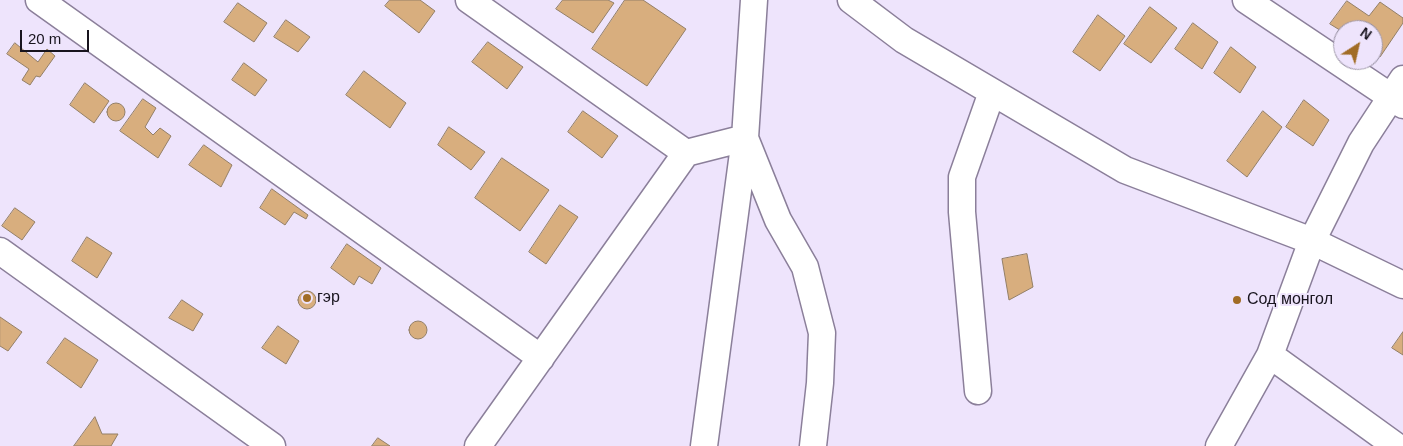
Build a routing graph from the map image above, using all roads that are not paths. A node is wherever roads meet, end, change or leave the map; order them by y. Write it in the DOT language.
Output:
graph roads {
  1 [pos="39,0"];
  2 [pos="469,0"];
  3 [pos="754,0"];
  4 [pos="851,0"];
  5 [pos="1246,0"];
  6 [pos="992,92"];
  7 [pos="1399,93"];
  8 [pos="745,138"];
  9 [pos="686,152"];
  10 [pos="1312,241"];
  11 [pos="0,251"];
  12 [pos="1403,285"];
  13 [pos="1270,355"];
  14 [pos="541,358"];
  15 [pos="978,391"];
  16 [pos="272,446"];
  17 [pos="478,446"];
  18 [pos="704,446"];
  19 [pos="813,446"];
  20 [pos="1219,446"];
  21 [pos="1396,446"];
  1 -- 14 [label="street"];
  2 -- 9 [label="street"];
  3 -- 8 [label="street"];
  4 -- 6 [label="street"];
  5 -- 7 [label="street"];
  6 -- 10 [label="street"];
  6 -- 15 [label="street"];
  7 -- 10 [label="street"];
  8 -- 9 [label="street"];
  8 -- 18 [label="street"];
  8 -- 19 [label="street"];
  9 -- 14 [label="street"];
  10 -- 12 [label="street"];
  10 -- 13 [label="street"];
  11 -- 16 [label="street"];
  13 -- 20 [label="street"];
  13 -- 21 [label="street"];
  14 -- 17 [label="street"];
}
